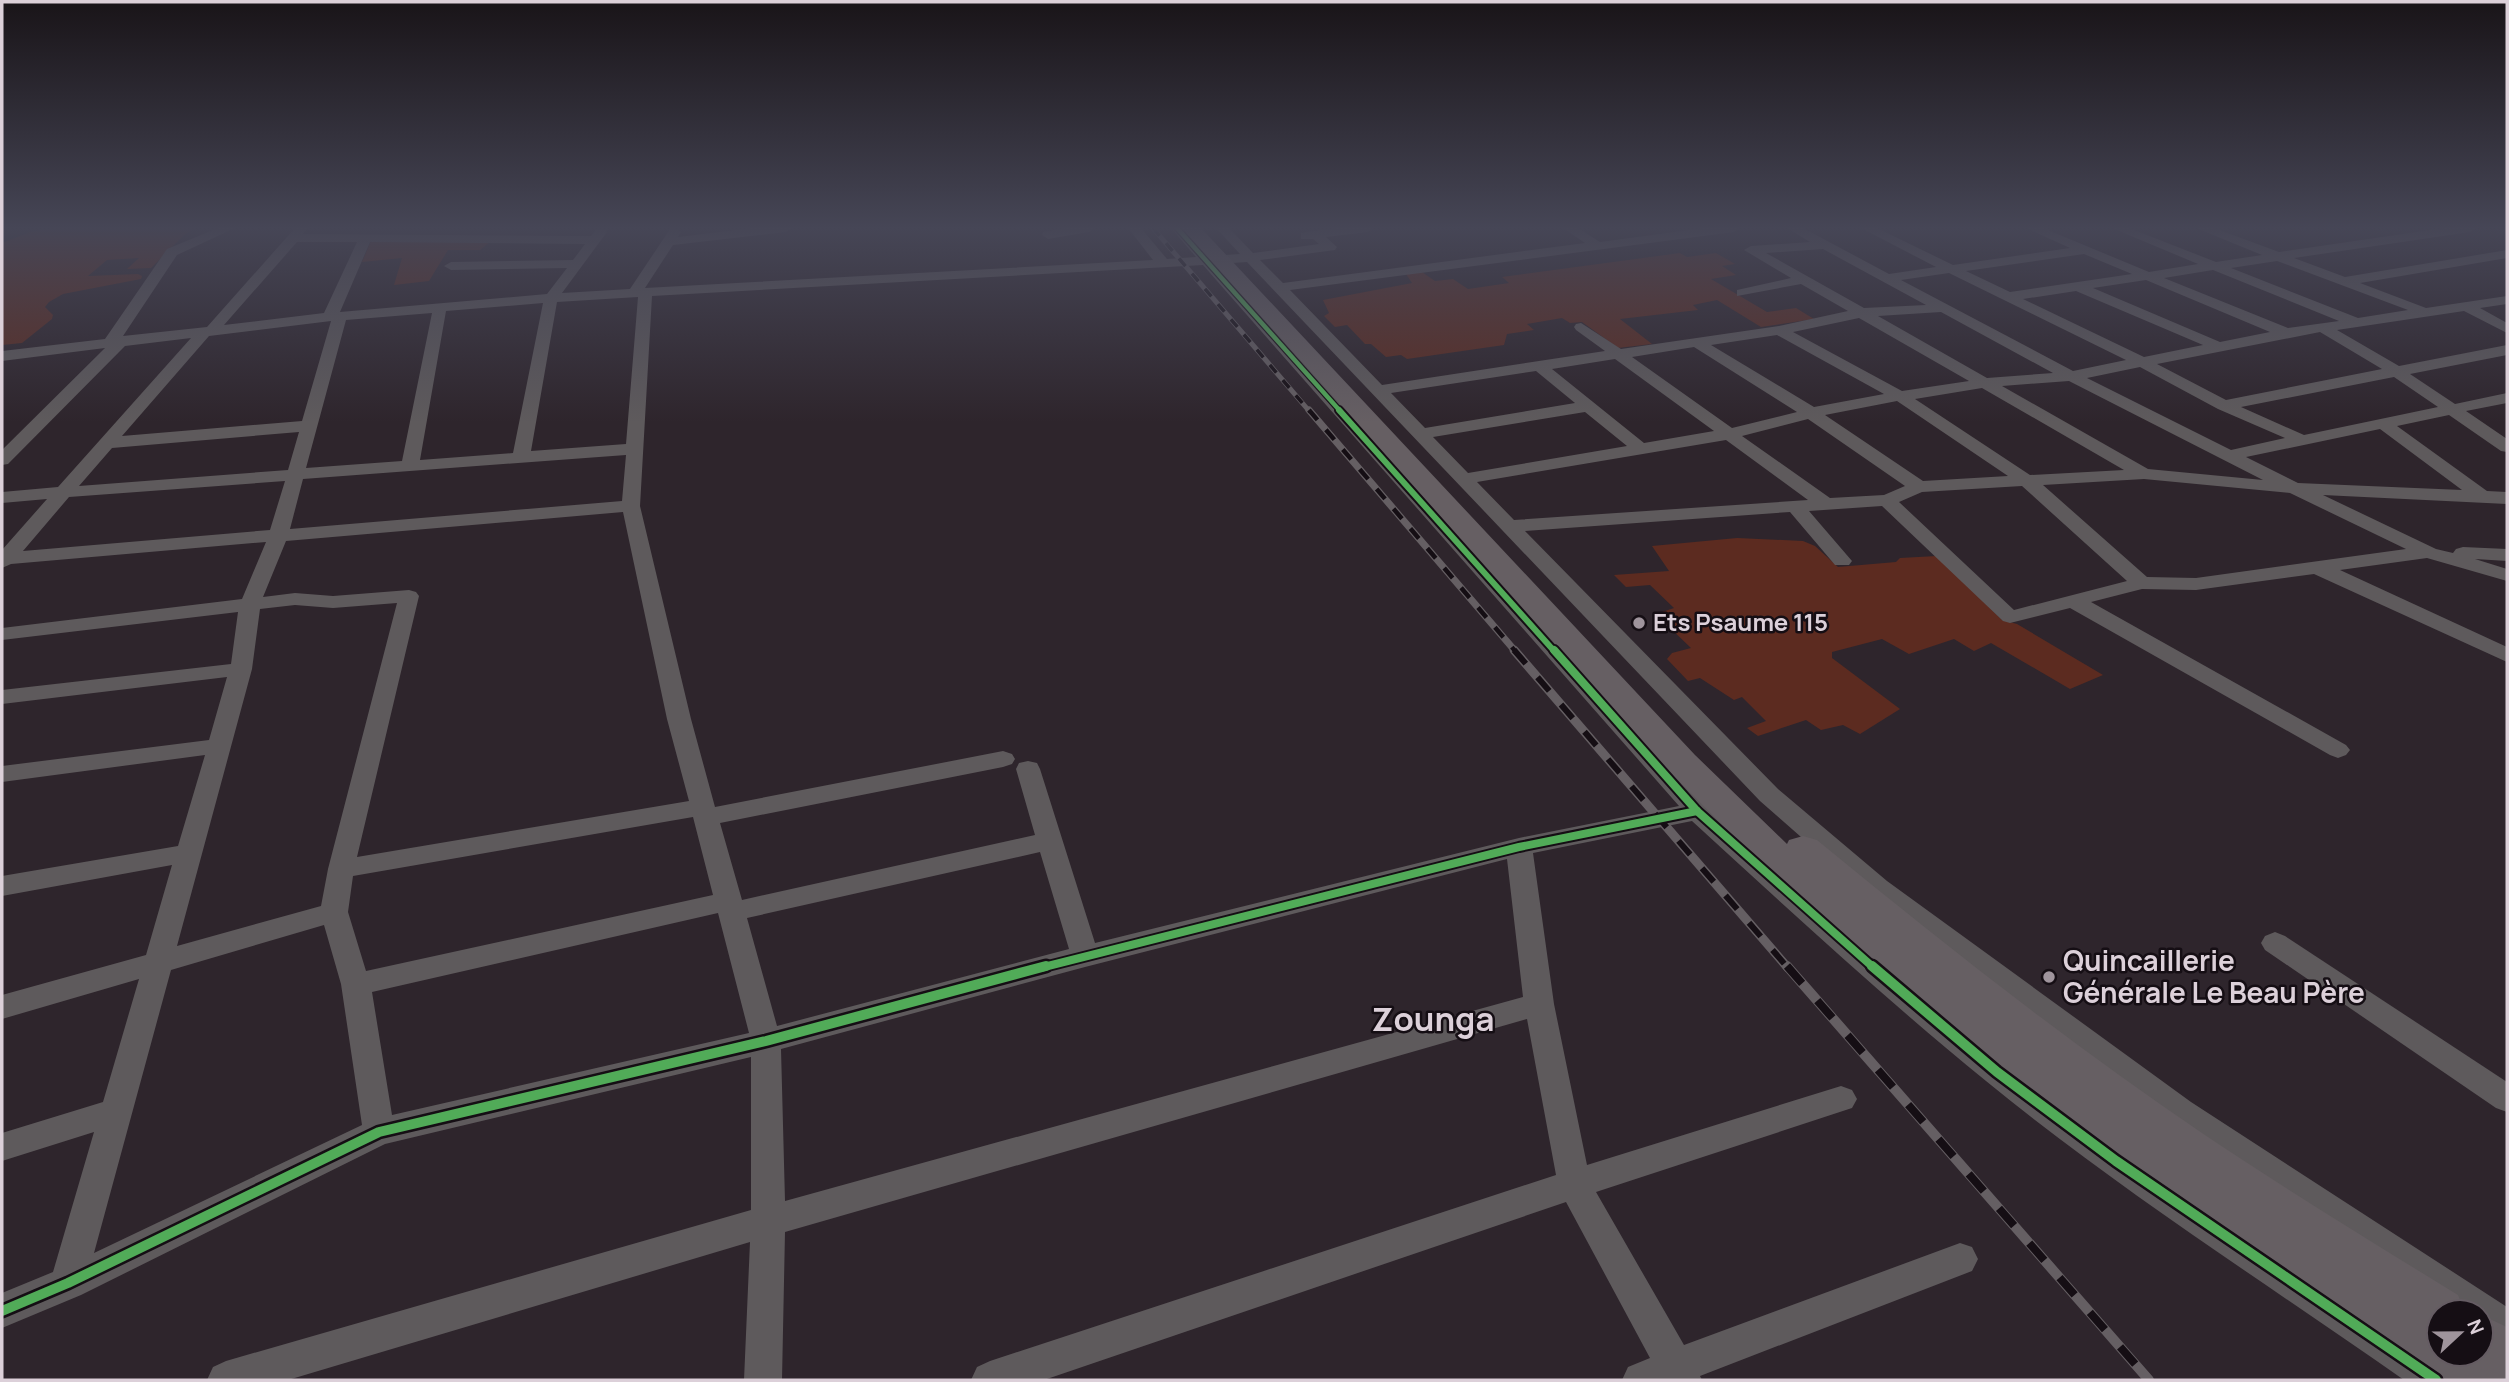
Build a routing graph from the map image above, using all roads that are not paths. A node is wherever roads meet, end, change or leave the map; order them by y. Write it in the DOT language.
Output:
graph roads {
  1 [pos="147,292"];
  2 [pos="243,292"];
  3 [pos="344,292"];
  4 [pos="555,292"];
  5 [pos="649,292"];
  6 [pos="1258,292"];
  7 [pos="1260,292"];
  8 [pos="1263,292"];
  9 [pos="1286,292"];
  10 [pos="1826,292"];
  11 [pos="1915,292"];
  12 [pos="1997,292"];
  13 [pos="2035,292"];
  14 [pos="2091,292"];
  15 [pos="2184,292"];
  16 [pos="2281,292"];
  17 [pos="2373,292"];
  18 [pos="640,293"];
  19 [pos="2006,297"];
  20 [pos="551,298"];
  21 [pos="2507,300"];
  22 [pos="2464,305"];
  23 [pos="440,307"];
  24 [pos="1943,308"];
  25 [pos="2423,312"];
  26 [pos="1861,313"];
  27 [pos="335,317"];
  28 [pos="2356,322"];
  29 [pos="1581,327"];
  30 [pos="2507,329"];
  31 [pos="1779,330"];
  32 [pos="2326,330"];
  33 [pos="208,331"];
  34 [pos="2286,334"];
  35 [pos="117,341"];
  36 [pos="1697,343"];
  37 [pos="2220,347"];
  38 [pos="2507,350"];
  39 [pos="1618,355"];
  40 [pos="2,356"];
  41 [pos="2140,361"];
  42 [pos="1539,366"];
  43 [pos="2396,371"];
  44 [pos="2071,376"];
  45 [pos="1984,383"];
  46 [pos="1379,390"];
  47 [pos="1900,397"];
  48 [pos="2507,398"];
  49 [pos="2224,405"];
  50 [pos="1589,406"];
  51 [pos="2449,408"];
  52 [pos="1811,413"];
  53 [pos="2382,423"];
  54 [pos="309,426"];
  55 [pos="1420,434"];
  56 [pos="1729,434"];
  57 [pos="2298,438"];
  58 [pos="106,443"];
  59 [pos="2507,447"];
  60 [pos="633,449"];
  61 [pos="1642,449"];
  62 [pos="2230,455"];
  63 [pos="521,457"];
  64 [pos="3,458"];
  65 [pos="410,466"];
  66 [pos="2144,474"];
  67 [pos="295,475"];
  68 [pos="1462,479"];
  69 [pos="2027,481"];
  70 [pos="1919,487"];
  71 [pos="2294,488"];
  72 [pos="62,494"];
  73 [pos="2481,496"];
  74 [pos="2,498"];
  75 [pos="2507,498"];
  76 [pos="1887,500"];
  77 [pos="1827,505"];
  78 [pos="631,506"];
  79 [pos="1795,507"];
  80 [pos="1508,526"];
  81 [pos="279,534"];
  82 [pos="2427,552"];
  83 [pos="2507,555"];
  84 [pos="4,560"];
  85 [pos="1842,561"];
  86 [pos="2316,567"];
  87 [pos="2507,575"];
  88 [pos="2142,583"];
  89 [pos="2071,600"];
  90 [pos="250,604"];
  91 [pos="2,634"];
  92 [pos="2507,655"];
  93 [pos="241,669"];
  94 [pos="2,697"];
  95 [pos="219,746"];
  96 [pos="2338,750"];
  97 [pos="1003,759"];
  98 [pos="1028,769"];
  99 [pos="2,774"];
  100 [pos="1697,811"];
  101 [pos="705,812"];
  102 [pos="1049,841"];
  103 [pos="1519,847"];
  104 [pos="189,853"];
  105 [pos="341,869"];
  106 [pos="2,886"];
  107 [pos="730,906"];
  108 [pos="334,912"];
  109 [pos="2275,943"];
  110 [pos="1085,956"];
  111 [pos="158,964"];
  112 [pos="356,984"];
  113 [pos="1539,1004"];
  114 [pos="2,1007"];
  115 [pos="766,1041"];
  116 [pos="1841,1099"];
  117 [pos="2507,1099"];
  118 [pos="117,1111"];
  119 [pos="379,1132"];
  120 [pos="2,1147"];
  121 [pos="1574,1184"];
  122 [pos="768,1221"];
  123 [pos="1959,1259"];
  124 [pos="68,1283"];
  125 [pos="2425,1305"];
  126 [pos="2,1311"];
  127 [pos="2507,1328"];
  128 [pos="2425,1339"];
  129 [pos="2469,1368"];
  130 [pos="1680,1374"];
  131 [pos="226,1380"];
  132 [pos="763,1380"];
  133 [pos="990,1380"];
  134 [pos="1641,1380"];
  135 [pos="2436,1380"];
  136 [pos="2487,1380"];
  1 -- 35 [label="street"];
  2 -- 33 [label="street"];
  3 -- 27 [label="street"];
  4 -- 20 [label="street"];
  5 -- 18 [label="street"];
  6 -- 100 [label="street"];
  7 -- 128 [label="highway"];
  8 -- 125 [label="highway"];
  9 -- 46 [label="street"];
  10 -- 26 [label="street"];
  11 -- 24 [label="street"];
  12 -- 19 [label="street"];
  13 -- 19 [label="street"];
  14 -- 37 [label="street"];
  15 -- 34 [label="street"];
  16 -- 28 [label="street"];
  17 -- 25 [label="street"];
  18 -- 20 [label="street"];
  18 -- 60 [label="street"];
  19 -- 41 [label="street"];
  20 -- 23 [label="street"];
  20 -- 63 [label="street"];
  21 -- 22 [label="street"];
  22 -- 25 [label="street"];
  22 -- 30 [label="street"];
  23 -- 27 [label="street"];
  23 -- 65 [label="street"];
  24 -- 26 [label="street"];
  24 -- 44 [label="street"];
  25 -- 28 [label="street"];
  26 -- 31 [label="street"];
  26 -- 45 [label="street"];
  27 -- 33 [label="street"];
  27 -- 54 [label="street"];
  28 -- 32 [label="street"];
  29 -- 39 [label="street"];
  31 -- 36 [label="street"];
  31 -- 47 [label="street"];
  32 -- 34 [label="street"];
  32 -- 43 [label="street"];
  33 -- 35 [label="street"];
  33 -- 58 [label="street"];
  34 -- 37 [label="street"];
  35 -- 40 [label="street"];
  35 -- 64 [label="street"];
  36 -- 39 [label="street"];
  36 -- 52 [label="street"];
  37 -- 41 [label="street"];
  38 -- 43 [label="street"];
  39 -- 42 [label="street"];
  39 -- 56 [label="street"];
  41 -- 44 [label="street"];
  41 -- 49 [label="street"];
  42 -- 46 [label="street"];
  42 -- 50 [label="street"];
  43 -- 49 [label="street"];
  43 -- 51 [label="street"];
  44 -- 45 [label="street"];
  44 -- 62 [label="street"];
  45 -- 47 [label="street"];
  45 -- 66 [label="street"];
  46 -- 55 [label="street"];
  47 -- 52 [label="street"];
  47 -- 69 [label="street"];
  48 -- 51 [label="street"];
  49 -- 57 [label="street"];
  50 -- 55 [label="street"];
  50 -- 61 [label="street"];
  51 -- 53 [label="street"];
  51 -- 59 [label="street"];
  52 -- 56 [label="street"];
  52 -- 70 [label="street"];
  53 -- 57 [label="street"];
  53 -- 73 [label="street"];
  54 -- 58 [label="street"];
  54 -- 67 [label="street"];
  55 -- 68 [label="street"];
  56 -- 61 [label="street"];
  56 -- 77 [label="street"];
  57 -- 62 [label="street"];
  58 -- 72 [label="street"];
  60 -- 63 [label="street"];
  60 -- 78 [label="street"];
  61 -- 68 [label="street"];
  62 -- 71 [label="street"];
  63 -- 65 [label="street"];
  65 -- 67 [label="street"];
  66 -- 69 [label="street"];
  66 -- 71 [label="street"];
  67 -- 72 [label="street"];
  67 -- 81 [label="street"];
  68 -- 80 [label="street"];
  69 -- 70 [label="street"];
  69 -- 88 [label="street"];
  70 -- 76 [label="street"];
  71 -- 73 [label="street"];
  71 -- 82 [label="street"];
  72 -- 74 [label="street"];
  72 -- 84 [label="street"];
  73 -- 75 [label="street"];
  76 -- 77 [label="street"];
  76 -- 89 [label="street"];
  77 -- 79 [label="street"];
  78 -- 81 [label="street"];
  78 -- 101 [label="street"];
  79 -- 80 [label="street"];
  79 -- 85 [label="street"];
  80 -- 127 [label="street"];
  81 -- 84 [label="street"];
  81 -- 90 [label="street"];
  82 -- 83 [label="street"];
  82 -- 86 [label="street"];
  82 -- 87 [label="street"];
  86 -- 88 [label="street"];
  86 -- 92 [label="street"];
  88 -- 89 [label="street"];
  89 -- 96 [label="street"];
  90 -- 91 [label="street"];
  90 -- 93 [label="street"];
  90 -- 105 [label="street"];
  93 -- 94 [label="street"];
  93 -- 95 [label="street"];
  95 -- 99 [label="street"];
  95 -- 104 [label="street"];
  97 -- 101 [label="street"];
  98 -- 102 [label="street"];
  100 -- 103 [label="street"];
  100 -- 135 [label="street"];
  101 -- 105 [label="street"];
  101 -- 107 [label="street"];
  102 -- 107 [label="street"];
  102 -- 110 [label="street"];
  103 -- 110 [label="street"];
  103 -- 113 [label="street"];
  104 -- 106 [label="street"];
  104 -- 111 [label="street"];
  105 -- 108 [label="street"];
  107 -- 112 [label="street"];
  107 -- 115 [label="street"];
  108 -- 111 [label="street"];
  108 -- 112 [label="street"];
  109 -- 117 [label="street"];
  110 -- 115 [label="street"];
  111 -- 114 [label="street"];
  111 -- 118 [label="street"];
  112 -- 119 [label="street"];
  113 -- 121 [label="street"];
  113 -- 122 [label="street"];
  115 -- 119 [label="street"];
  115 -- 122 [label="street"];
  116 -- 121 [label="street"];
  118 -- 120 [label="street"];
  118 -- 124 [label="street"];
  119 -- 124 [label="street"];
  121 -- 130 [label="street"];
  121 -- 133 [label="street"];
  122 -- 131 [label="street"];
  122 -- 132 [label="street"];
  123 -- 130 [label="street"];
  124 -- 126 [label="street"];
  129 -- 136 [label="highway"];
  130 -- 134 [label="street"];
}
